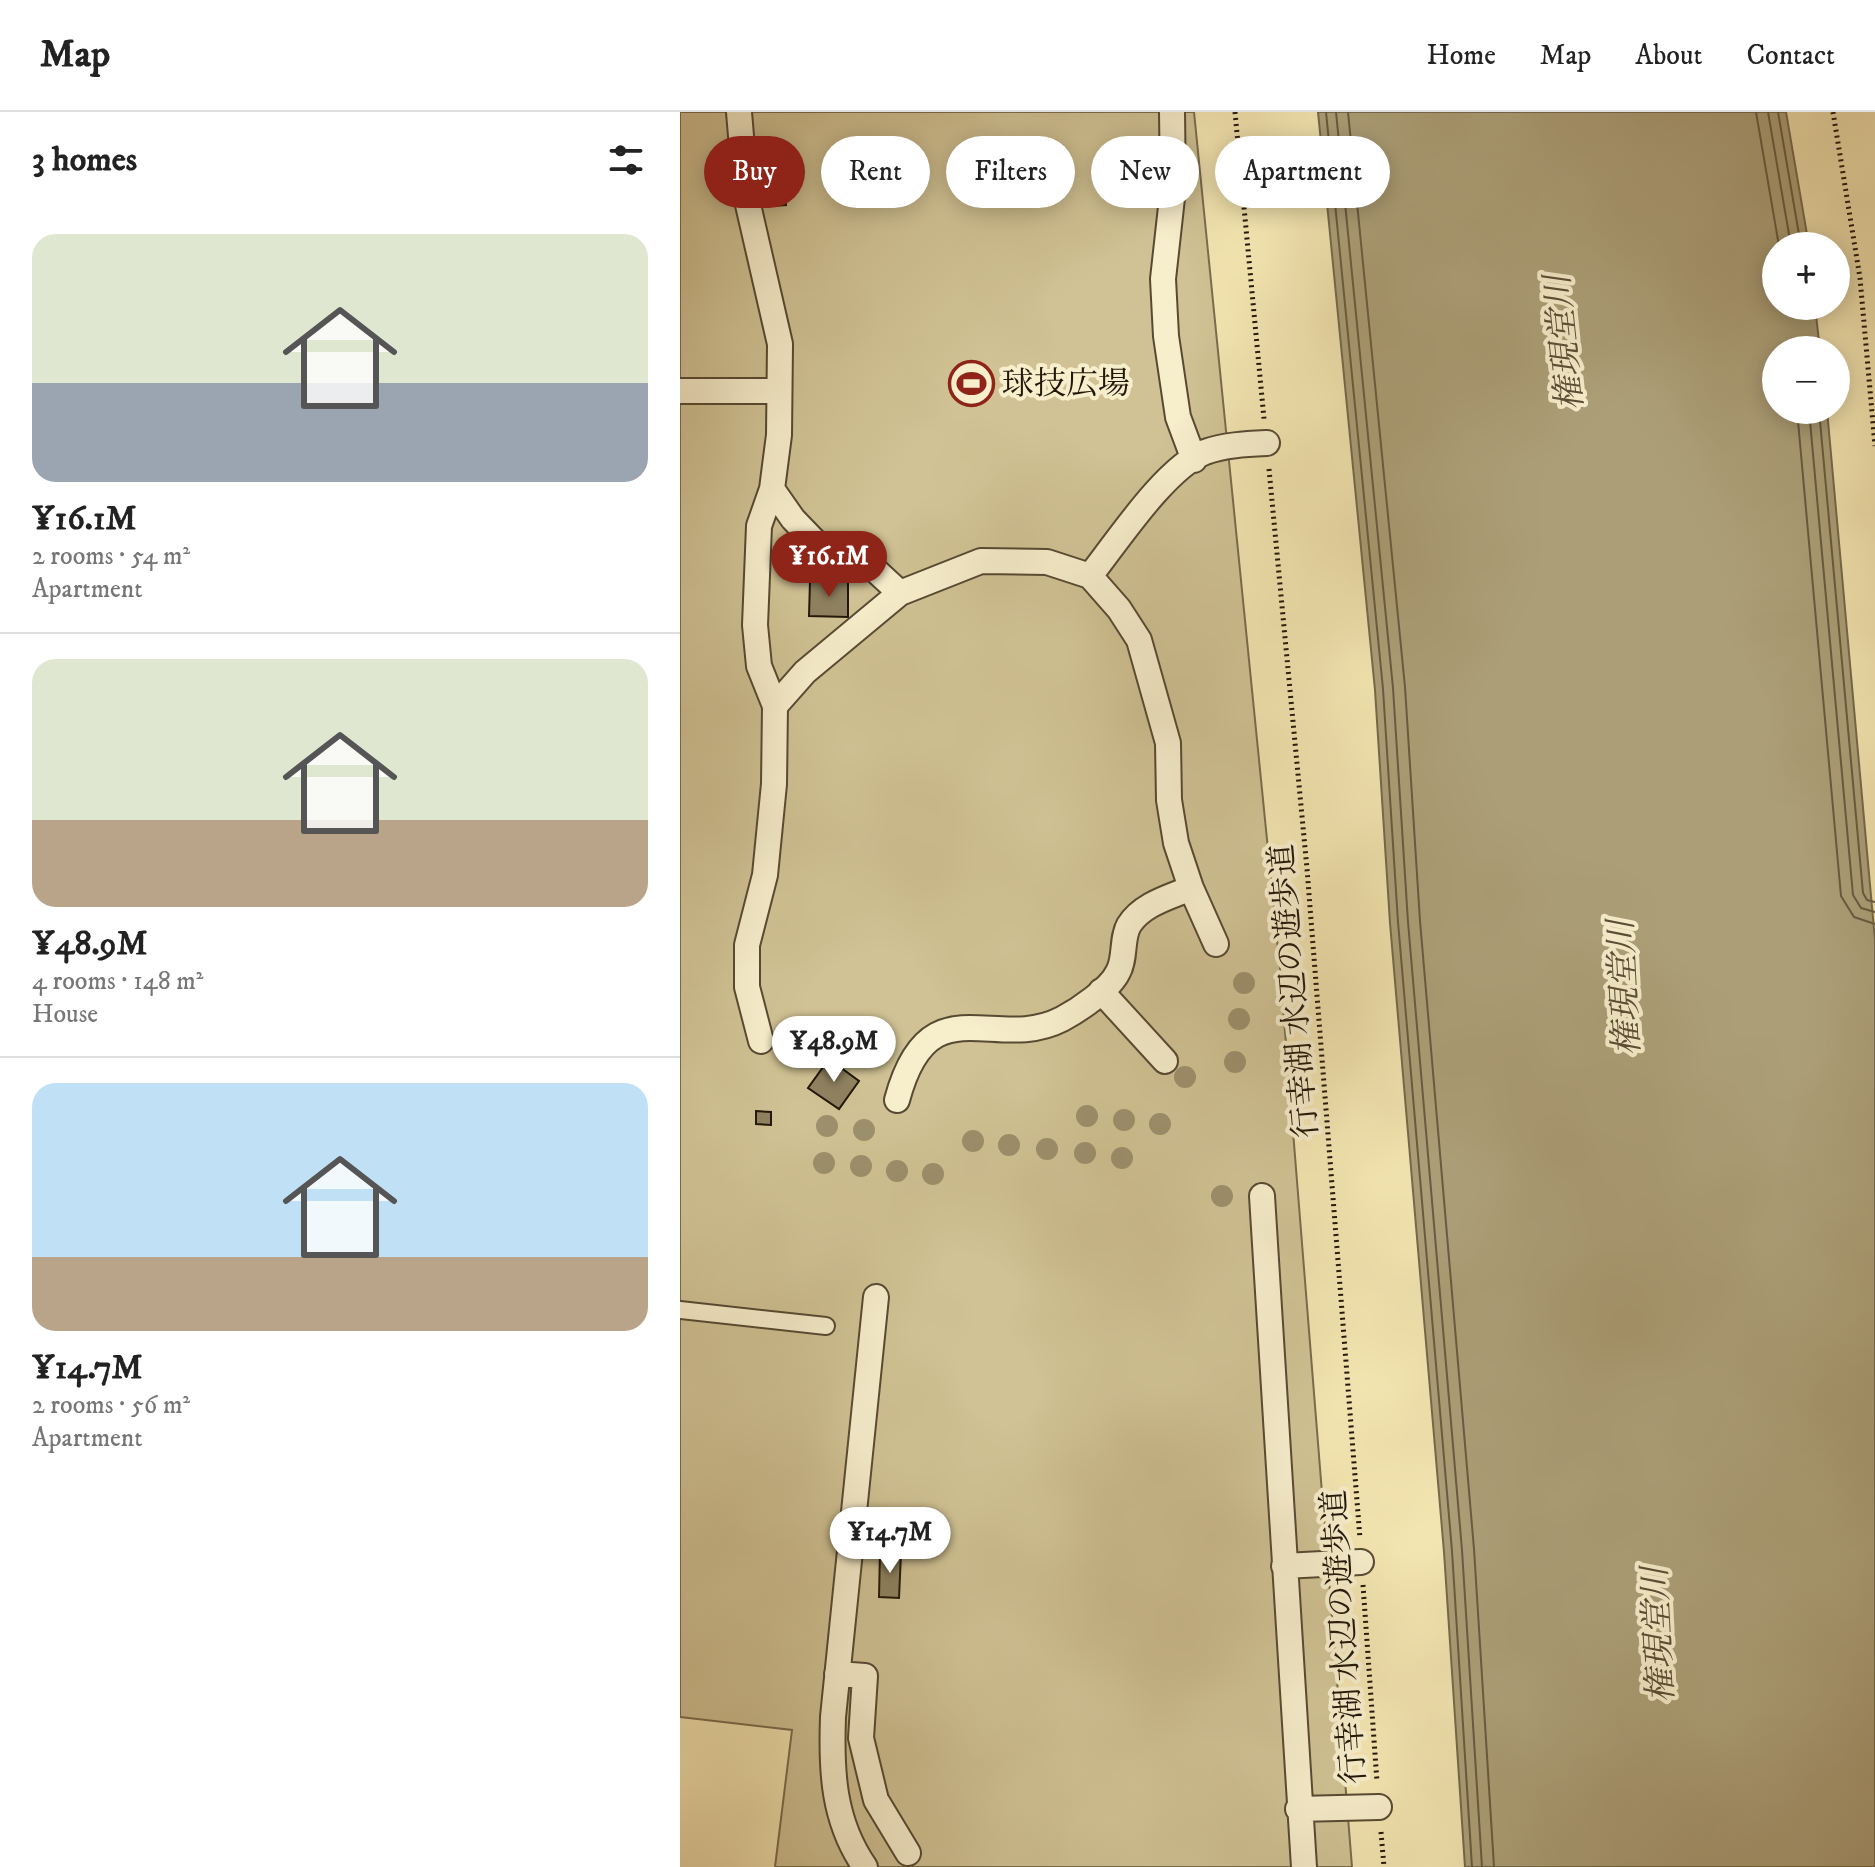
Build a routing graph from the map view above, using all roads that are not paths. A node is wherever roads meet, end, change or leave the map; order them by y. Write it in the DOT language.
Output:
graph roads {
  1 [pos="739,112"];
  2 [pos="1172,112"];
  3 [pos="680,391"];
  4 [pos="779,391"];
  5 [pos="1267,443"];
  6 [pos="1194,460"];
  7 [pos="772,489"];
  8 [pos="1090,576"];
  9 [pos="900,593"];
  10 [pos="775,706"];
  11 [pos="1191,888"];
  12 [pos="1216,944"];
  13 [pos="1101,991"];
  14 [pos="761,1041"];
  15 [pos="1165,1061"];
  16 [pos="897,1100"];
  17 [pos="1262,1196"];
  18 [pos="876,1297"];
  19 [pos="680,1310"];
  20 [pos="826,1326"];
  21 [pos="1361,1562"];
  22 [pos="1284,1566"];
  23 [pos="837,1674"];
  24 [pos="1379,1807"];
  25 [pos="1298,1809"];
  26 [pos="908,1853"];
  27 [pos="865,1867"];
  28 [pos="1304,1867"];
  1 -- 4 [label="street"];
  2 -- 6 [label="street"];
  3 -- 4 [label="street"];
  4 -- 7 [label="street"];
  5 -- 6 [label="street"];
  6 -- 8 [label="street"];
  7 -- 9 [label="street"];
  7 -- 10 [label="street"];
  8 -- 9 [label="street"];
  8 -- 11 [label="street"];
  9 -- 10 [label="street"];
  10 -- 14 [label="street"];
  11 -- 12 [label="street"];
  11 -- 13 [label="street"];
  13 -- 15 [label="street"];
  13 -- 16 [label="street"];
  17 -- 22 [label="street"];
  18 -- 23 [label="street"];
  19 -- 20 [label="lane"];
  21 -- 22 [label="street"];
  22 -- 25 [label="street"];
  23 -- 26 [label="street"];
  23 -- 27 [label="street"];
  24 -- 25 [label="street"];
  25 -- 28 [label="street"];
}
